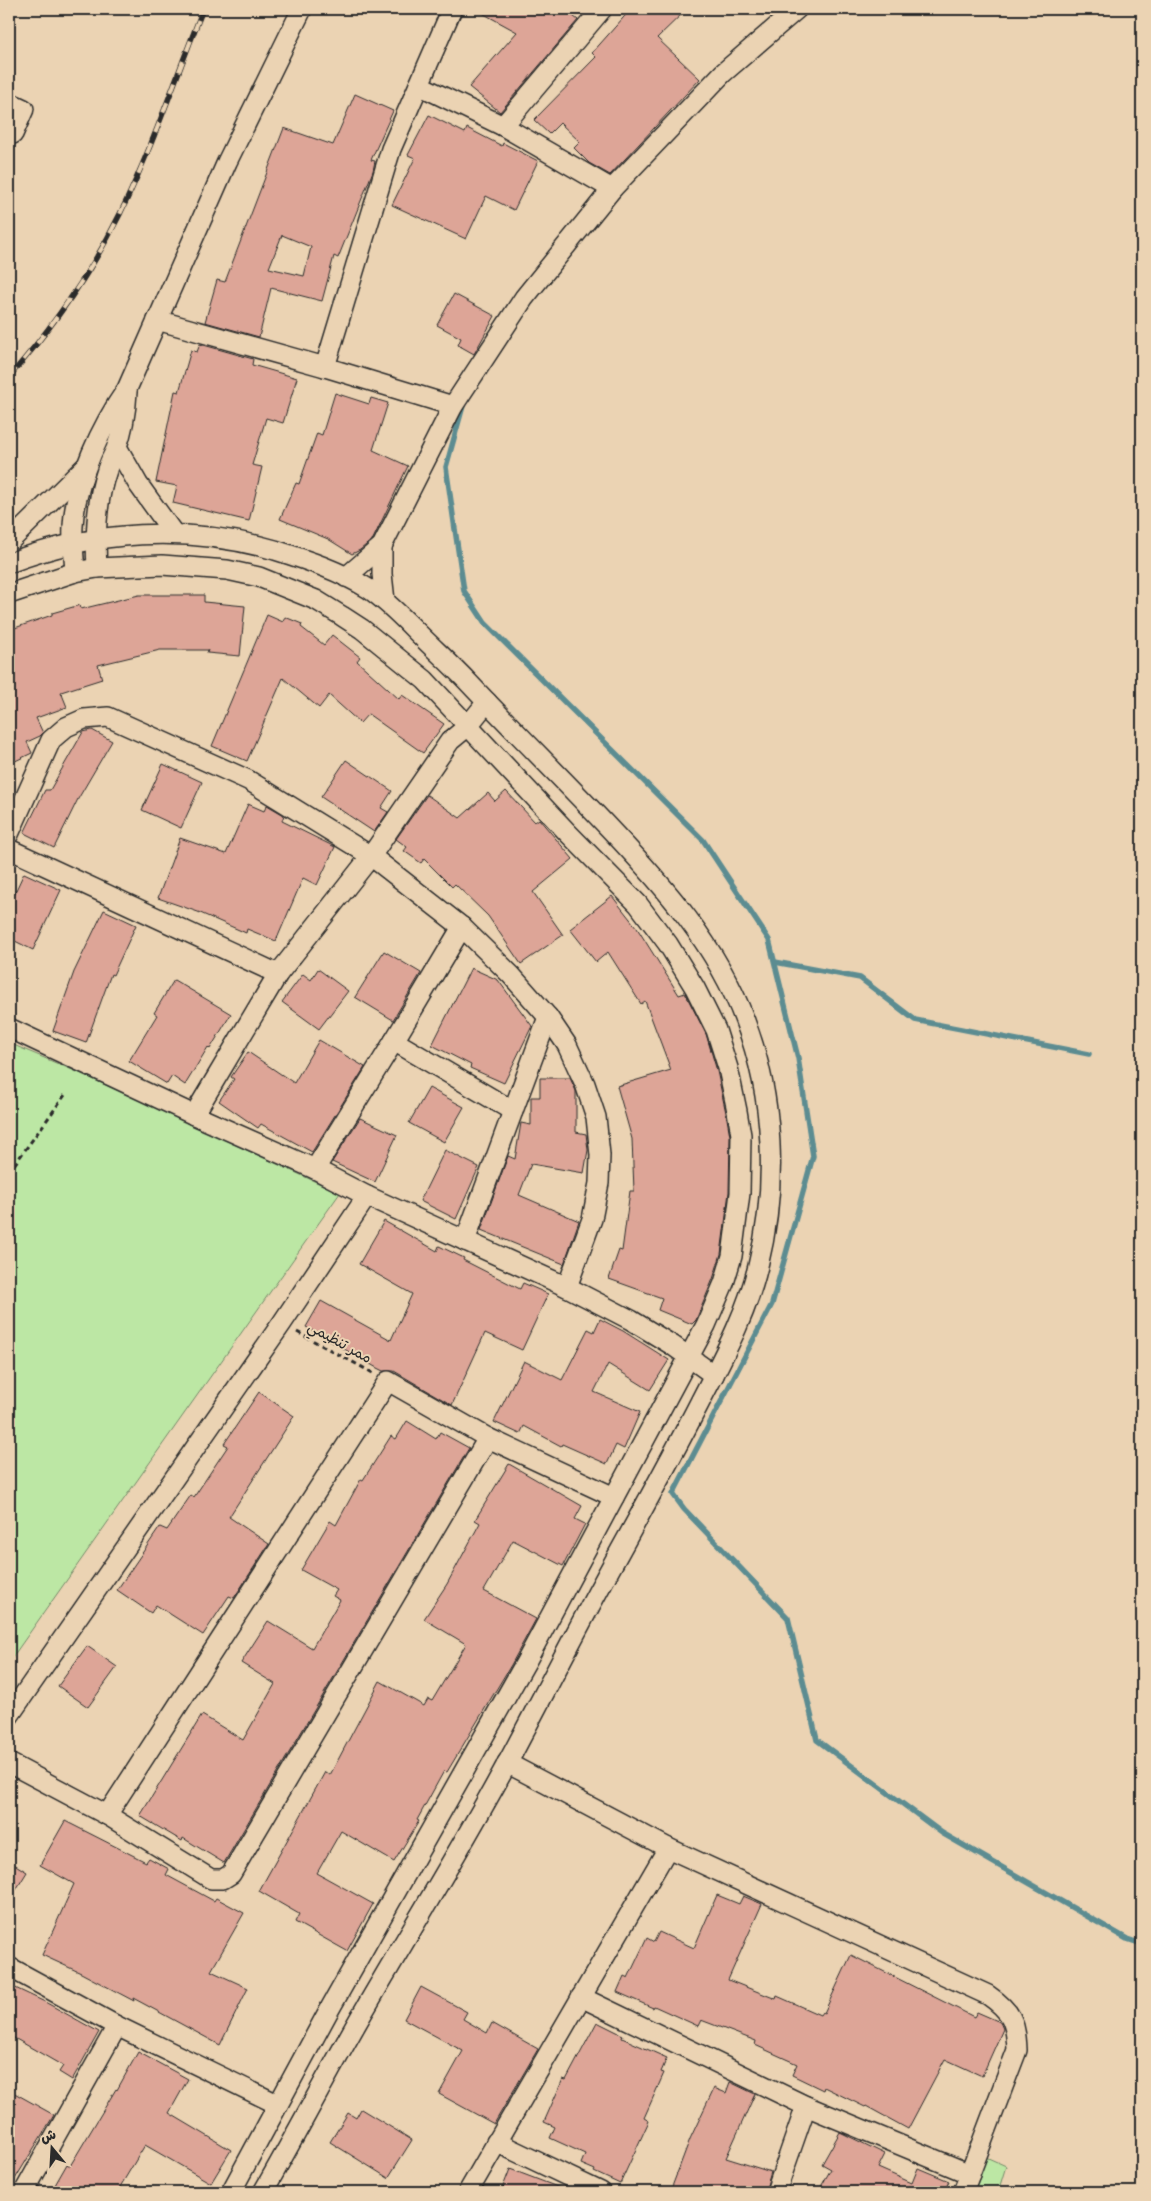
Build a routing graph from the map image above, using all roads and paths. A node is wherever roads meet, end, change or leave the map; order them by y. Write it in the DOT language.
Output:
graph roads {
  1 [pos="302,9"];
  2 [pos="452,9"];
  3 [pos="602,9"];
  4 [pos="797,9"];
  5 [pos="419,85"];
  6 [pos="9,102"];
  7 [pos="503,126"];
  8 [pos="9,132"];
  9 [pos="612,189"];
  10 [pos="157,320"];
  11 [pos="325,367"];
  12 [pos="127,389"];
  13 [pos="453,406"];
  14 [pos="117,447"];
  15 [pos="88,465"];
  16 [pos="174,534"];
  17 [pos="95,539"];
  18 [pos="9,542"];
  19 [pos="72,543"];
  20 [pos="382,546"];
  21 [pos="9,563"];
  22 [pos="97,568"];
  23 [pos="76,572"];
  24 [pos="346,577"];
  25 [pos="9,594"];
  26 [pos="385,601"];
  27 [pos="487,702"];
  28 [pos="467,727"];
  29 [pos="9,834"];
  30 [pos="9,849"];
  31 [pos="370,856"];
  32 [pos="462,927"];
  33 [pos="278,974"];
  34 [pos="548,1017"];
  35 [pos="9,1028"];
  36 [pos="394,1041"];
  37 [pos="65,1095"];
  38 [pos="513,1111"];
  39 [pos="194,1115"];
  40 [pos="314,1169"];
  41 [pos="9,1172"];
  42 [pos="367,1196"];
  43 [pos="465,1241"];
  44 [pos="567,1287"];
  45 [pos="282,1323"];
  46 [pos="688,1358"];
  47 [pos="714,1375"];
  48 [pos="388,1381"];
  49 [pos="488,1438"];
  50 [pos="614,1497"];
  51 [pos="9,1716"];
  52 [pos="9,1763"];
  53 [pos="507,1763"];
  54 [pos="107,1815"];
  55 [pos="668,1848"];
  56 [pos="9,1967"];
  57 [pos="581,1997"];
  58 [pos="117,2026"];
  59 [pos="277,2104"];
  60 [pos="806,2106"];
  61 [pos="496,2142"];
  62 [pos="970,2174"];
  63 [pos="577,2188"];
  64 [pos="24,2192"];
  65 [pos="231,2192"];
  66 [pos="263,2192"];
  67 [pos="468,2192"];
  68 [pos="601,2192"];
  69 [pos="776,2192"];
  70 [pos="963,2192"];
  1 -- 10 [label="street"];
  2 -- 5 [label="street"];
  3 -- 7 [label="street"];
  4 -- 9 [label="street"];
  5 -- 7 [label="street"];
  5 -- 11 [label="street"];
  6 -- 8 [label="street"];
  7 -- 9 [label="street"];
  9 -- 13 [label="street"];
  10 -- 11 [label="street"];
  10 -- 12 [label="street"];
  11 -- 13 [label="street"];
  12 -- 14 [label="street"];
  12 -- 15 [label="street"];
  13 -- 20 [label="street"];
  14 -- 16 [label="street"];
  14 -- 17 [label="street"];
  15 -- 18 [label="street"];
  15 -- 19 [label="street"];
  16 -- 17 [label="street"];
  16 -- 24 [label="street"];
  17 -- 19 [label="street"];
  17 -- 22 [label="street"];
  19 -- 21 [label="street"];
  19 -- 23 [label="street"];
  20 -- 24 [label="street"];
  20 -- 26 [label="street"];
  22 -- 23 [label="street"];
  22 -- 28 [label="street"];
  23 -- 25 [label="street"];
  24 -- 26 [label="street"];
  26 -- 27 [label="street"];
  27 -- 28 [label="street"];
  27 -- 47 [label="street"];
  28 -- 31 [label="street"];
  28 -- 46 [label="street"];
  29 -- 31 [label="street"];
  30 -- 33 [label="street"];
  31 -- 32 [label="street"];
  31 -- 33 [label="street"];
  32 -- 34 [label="street"];
  32 -- 36 [label="street"];
  33 -- 39 [label="street"];
  34 -- 38 [label="street"];
  34 -- 44 [label="street"];
  35 -- 39 [label="street"];
  36 -- 38 [label="street"];
  36 -- 40 [label="street"];
  37 -- 41 [label="path"];
  38 -- 43 [label="street"];
  39 -- 40 [label="street"];
  40 -- 42 [label="street"];
  42 -- 43 [label="street"];
  42 -- 45 [label="street"];
  43 -- 44 [label="street"];
  44 -- 46 [label="street"];
  45 -- 48 [label="path, ممر تنظيمي"];
  45 -- 51 [label="street"];
  46 -- 47 [label="street"];
  46 -- 50 [label="street"];
  47 -- 53 [label="street"];
  48 -- 49 [label="street"];
  48 -- 54 [label="street"];
  49 -- 50 [label="street"];
  49 -- 54 [label="street"];
  50 -- 59 [label="street"];
  52 -- 54 [label="street"];
  53 -- 55 [label="street"];
  53 -- 66 [label="street"];
  55 -- 57 [label="street"];
  55 -- 62 [label="street"];
  56 -- 58 [label="street"];
  57 -- 60 [label="street"];
  57 -- 61 [label="street"];
  58 -- 59 [label="street"];
  58 -- 64 [label="street"];
  59 -- 65 [label="street"];
  60 -- 62 [label="street"];
  60 -- 69 [label="street"];
  61 -- 63 [label="street"];
  61 -- 67 [label="street"];
  62 -- 70 [label="street"];
  63 -- 68 [label="street"];
}
